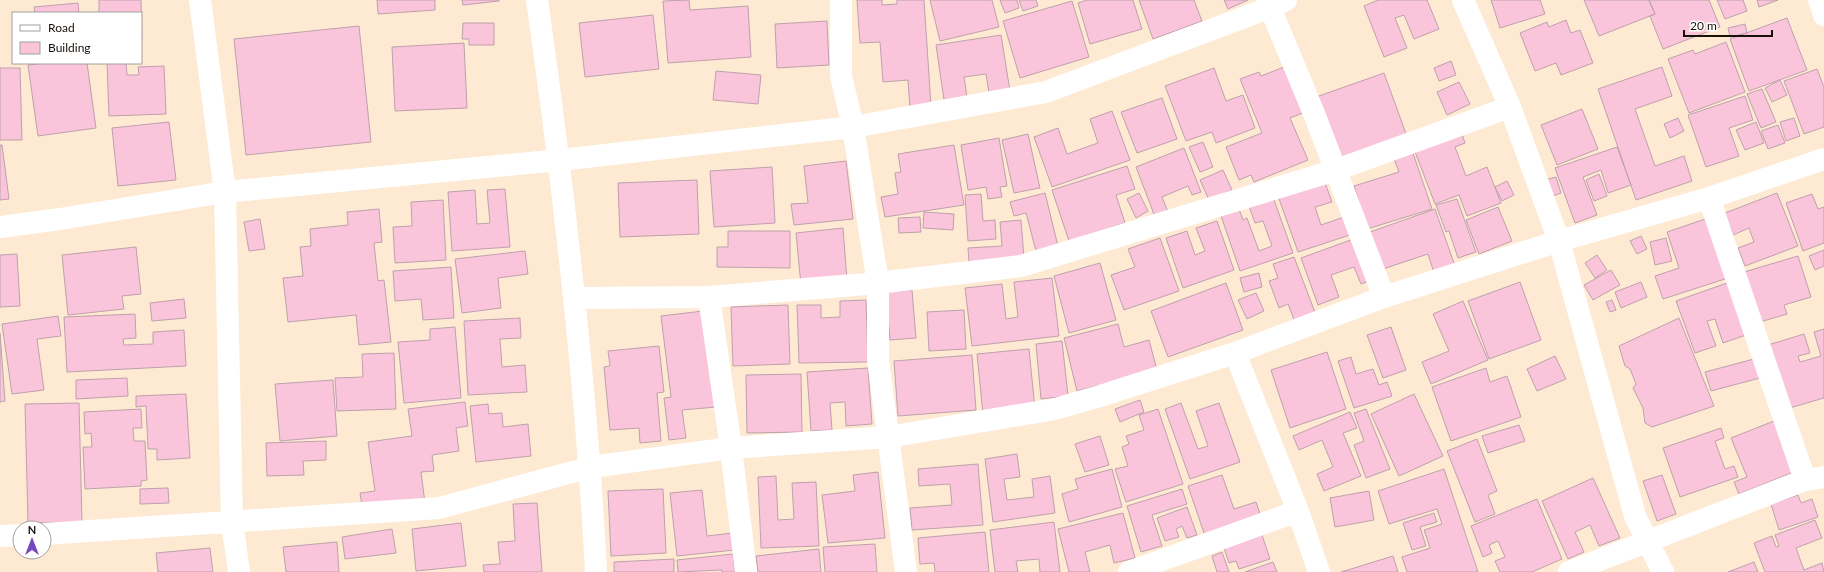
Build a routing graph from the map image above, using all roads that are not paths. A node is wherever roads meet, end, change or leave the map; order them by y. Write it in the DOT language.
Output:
graph roads {
  1 [pos="200,0"];
  2 [pos="537,0"];
  3 [pos="841,0"];
  4 [pos="1463,0"];
  5 [pos="1819,0"];
  6 [pos="1274,3"];
  7 [pos="1824,15"];
  8 [pos="1510,107"];
  9 [pos="853,127"];
  10 [pos="1824,159"];
  11 [pos="560,160"];
  12 [pos="1336,170"];
  13 [pos="225,192"];
  14 [pos="1709,198"];
  15 [pos="0,227"];
  16 [pos="1559,241"];
  17 [pos="878,283"];
  18 [pos="709,296"];
  19 [pos="1384,297"];
  20 [pos="574,298"];
  21 [pos="1235,352"];
  22 [pos="888,437"];
  23 [pos="731,448"];
  24 [pos="591,468"];
  25 [pos="1815,478"];
  26 [pos="1298,511"];
  27 [pos="232,522"];
  28 [pos="52,533"];
  29 [pos="12,535"];
  30 [pos="0,536"];
  31 [pos="1648,542"];
  32 [pos="239,572"];
  33 [pos="596,572"];
  34 [pos="746,572"];
  35 [pos="906,572"];
  36 [pos="1129,572"];
  37 [pos="1319,572"];
  38 [pos="1569,572"];
  39 [pos="1663,572"];
  1 -- 13 [label="street"];
  2 -- 11 [label="street"];
  3 -- 9 [label="street"];
  4 -- 8 [label="street"];
  5 -- 7 [label="street"];
  6 -- 9 [label="street"];
  6 -- 12 [label="street"];
  8 -- 12 [label="street"];
  8 -- 16 [label="street"];
  9 -- 11 [label="street"];
  9 -- 17 [label="street"];
  10 -- 14 [label="street"];
  11 -- 13 [label="street"];
  11 -- 20 [label="street"];
  12 -- 17 [label="street"];
  12 -- 19 [label="street"];
  13 -- 15 [label="street"];
  13 -- 27 [label="street"];
  14 -- 16 [label="street"];
  14 -- 25 [label="street"];
  16 -- 19 [label="street"];
  16 -- 31 [label="street"];
  17 -- 18 [label="street"];
  17 -- 22 [label="street"];
  18 -- 20 [label="street"];
  18 -- 23 [label="street"];
  19 -- 21 [label="street"];
  20 -- 24 [label="street"];
  21 -- 22 [label="street"];
  21 -- 26 [label="street"];
  22 -- 23 [label="street"];
  22 -- 35 [label="street"];
  23 -- 24 [label="street"];
  23 -- 34 [label="street"];
  24 -- 27 [label="street"];
  24 -- 33 [label="street"];
  25 -- 31 [label="street"];
  26 -- 36 [label="street"];
  26 -- 37 [label="street"];
  27 -- 28 [label="street"];
  27 -- 32 [label="street"];
  29 -- 30 [label="street"];
  31 -- 38 [label="street"];
  31 -- 39 [label="street"];
}
